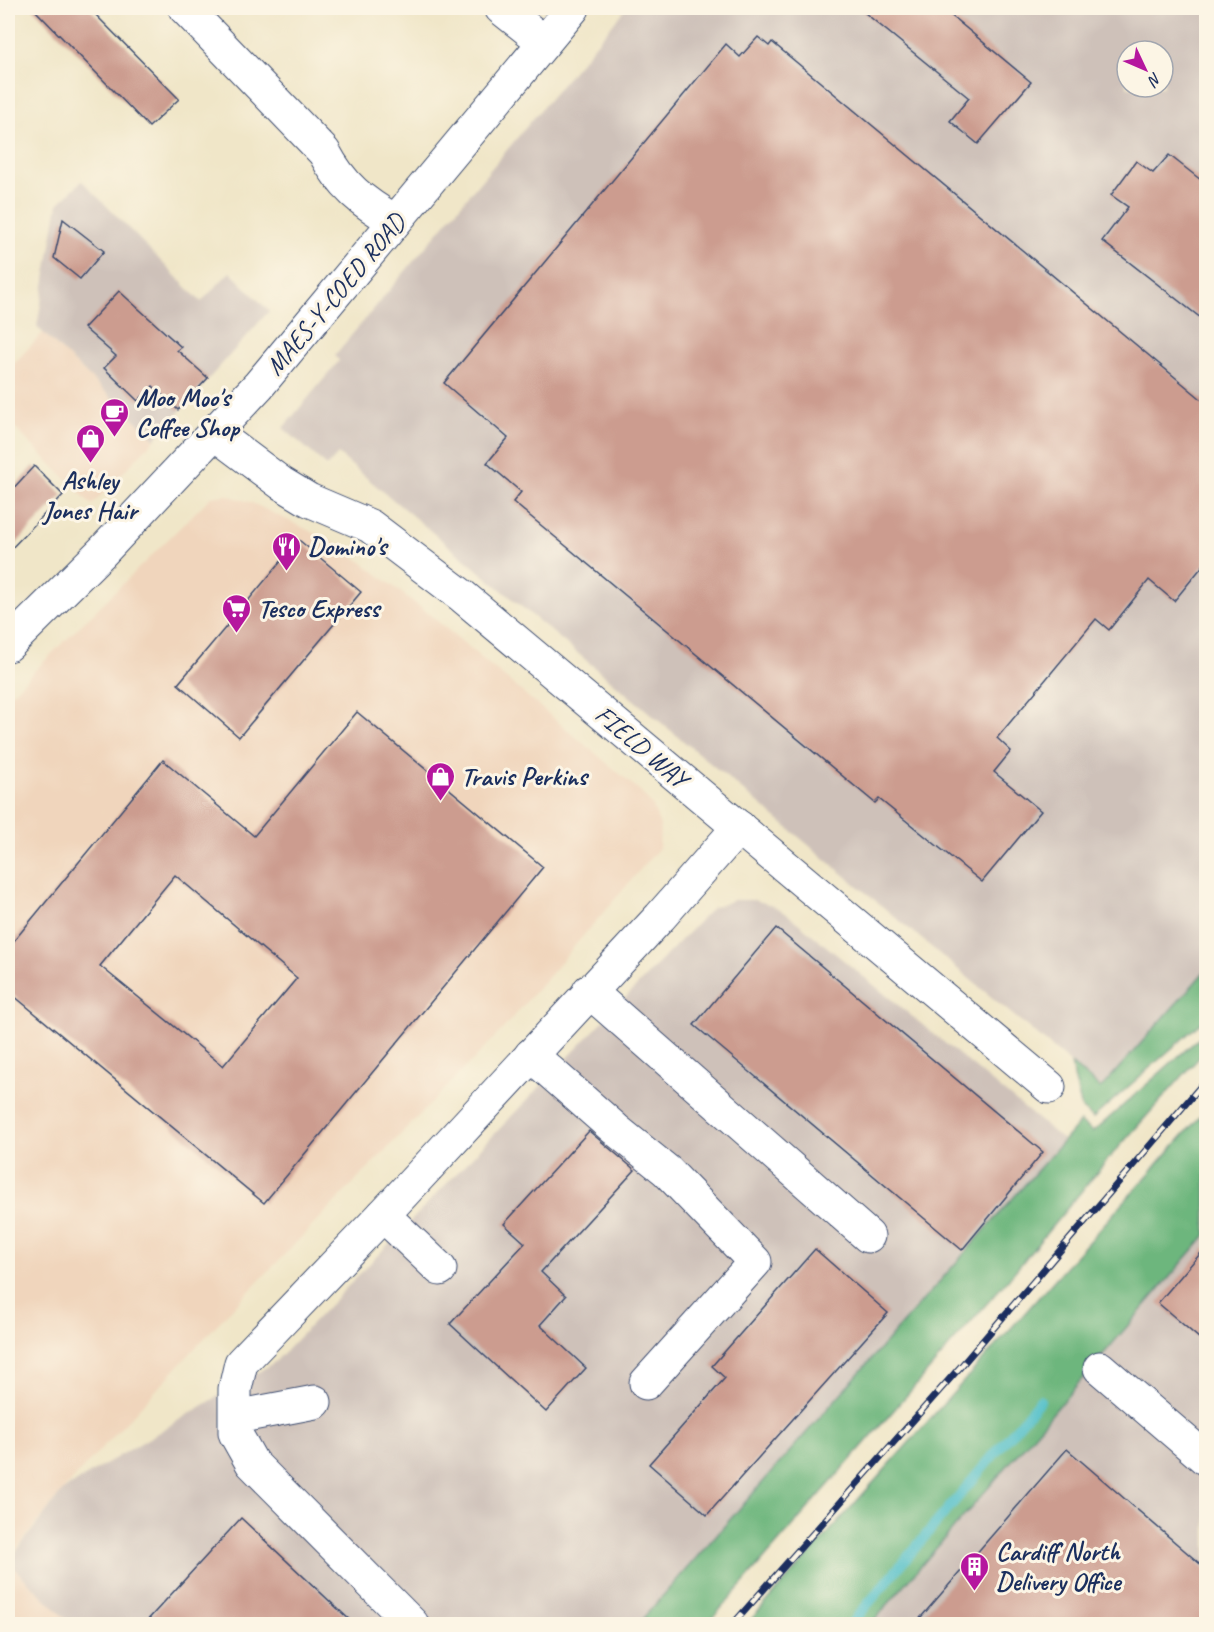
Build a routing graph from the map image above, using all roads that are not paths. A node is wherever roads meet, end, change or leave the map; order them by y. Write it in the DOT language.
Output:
graph roads {
  1 [pos="185,8"];
  2 [pos="501,8"];
  3 [pos="573,8"];
  4 [pos="544,42"];
  5 [pos="395,221"];
  6 [pos="214,433"];
  7 [pos="8,645"];
  8 [pos="739,827"];
  9 [pos="589,991"];
  10 [pos="531,1055"];
  11 [pos="1049,1087"];
  12 [pos="383,1215"];
  13 [pos="868,1236"];
  14 [pos="440,1269"];
  15 [pos="1100,1368"];
  16 [pos="646,1383"];
  17 [pos="315,1402"];
  18 [pos="236,1417"];
  19 [pos="1206,1459"];
  20 [pos="412,1624"];
  1 -- 5 [label="street"];
  2 -- 4 [label="street"];
  3 -- 4 [label="street, MAES-Y-COED ROAD"];
  4 -- 5 [label="street, MAES-Y-COED ROAD"];
  5 -- 6 [label="street, MAES-Y-COED ROAD"];
  6 -- 7 [label="street, MAES-Y-COED ROAD"];
  6 -- 8 [label="street, FIELD WAY"];
  8 -- 9 [label="street"];
  8 -- 11 [label="street, FIELD WAY"];
  9 -- 10 [label="street"];
  9 -- 13 [label="street"];
  10 -- 12 [label="street"];
  10 -- 16 [label="street"];
  12 -- 14 [label="street"];
  12 -- 18 [label="street"];
  15 -- 19 [label="street"];
  17 -- 18 [label="street"];
  18 -- 20 [label="street"];
}
